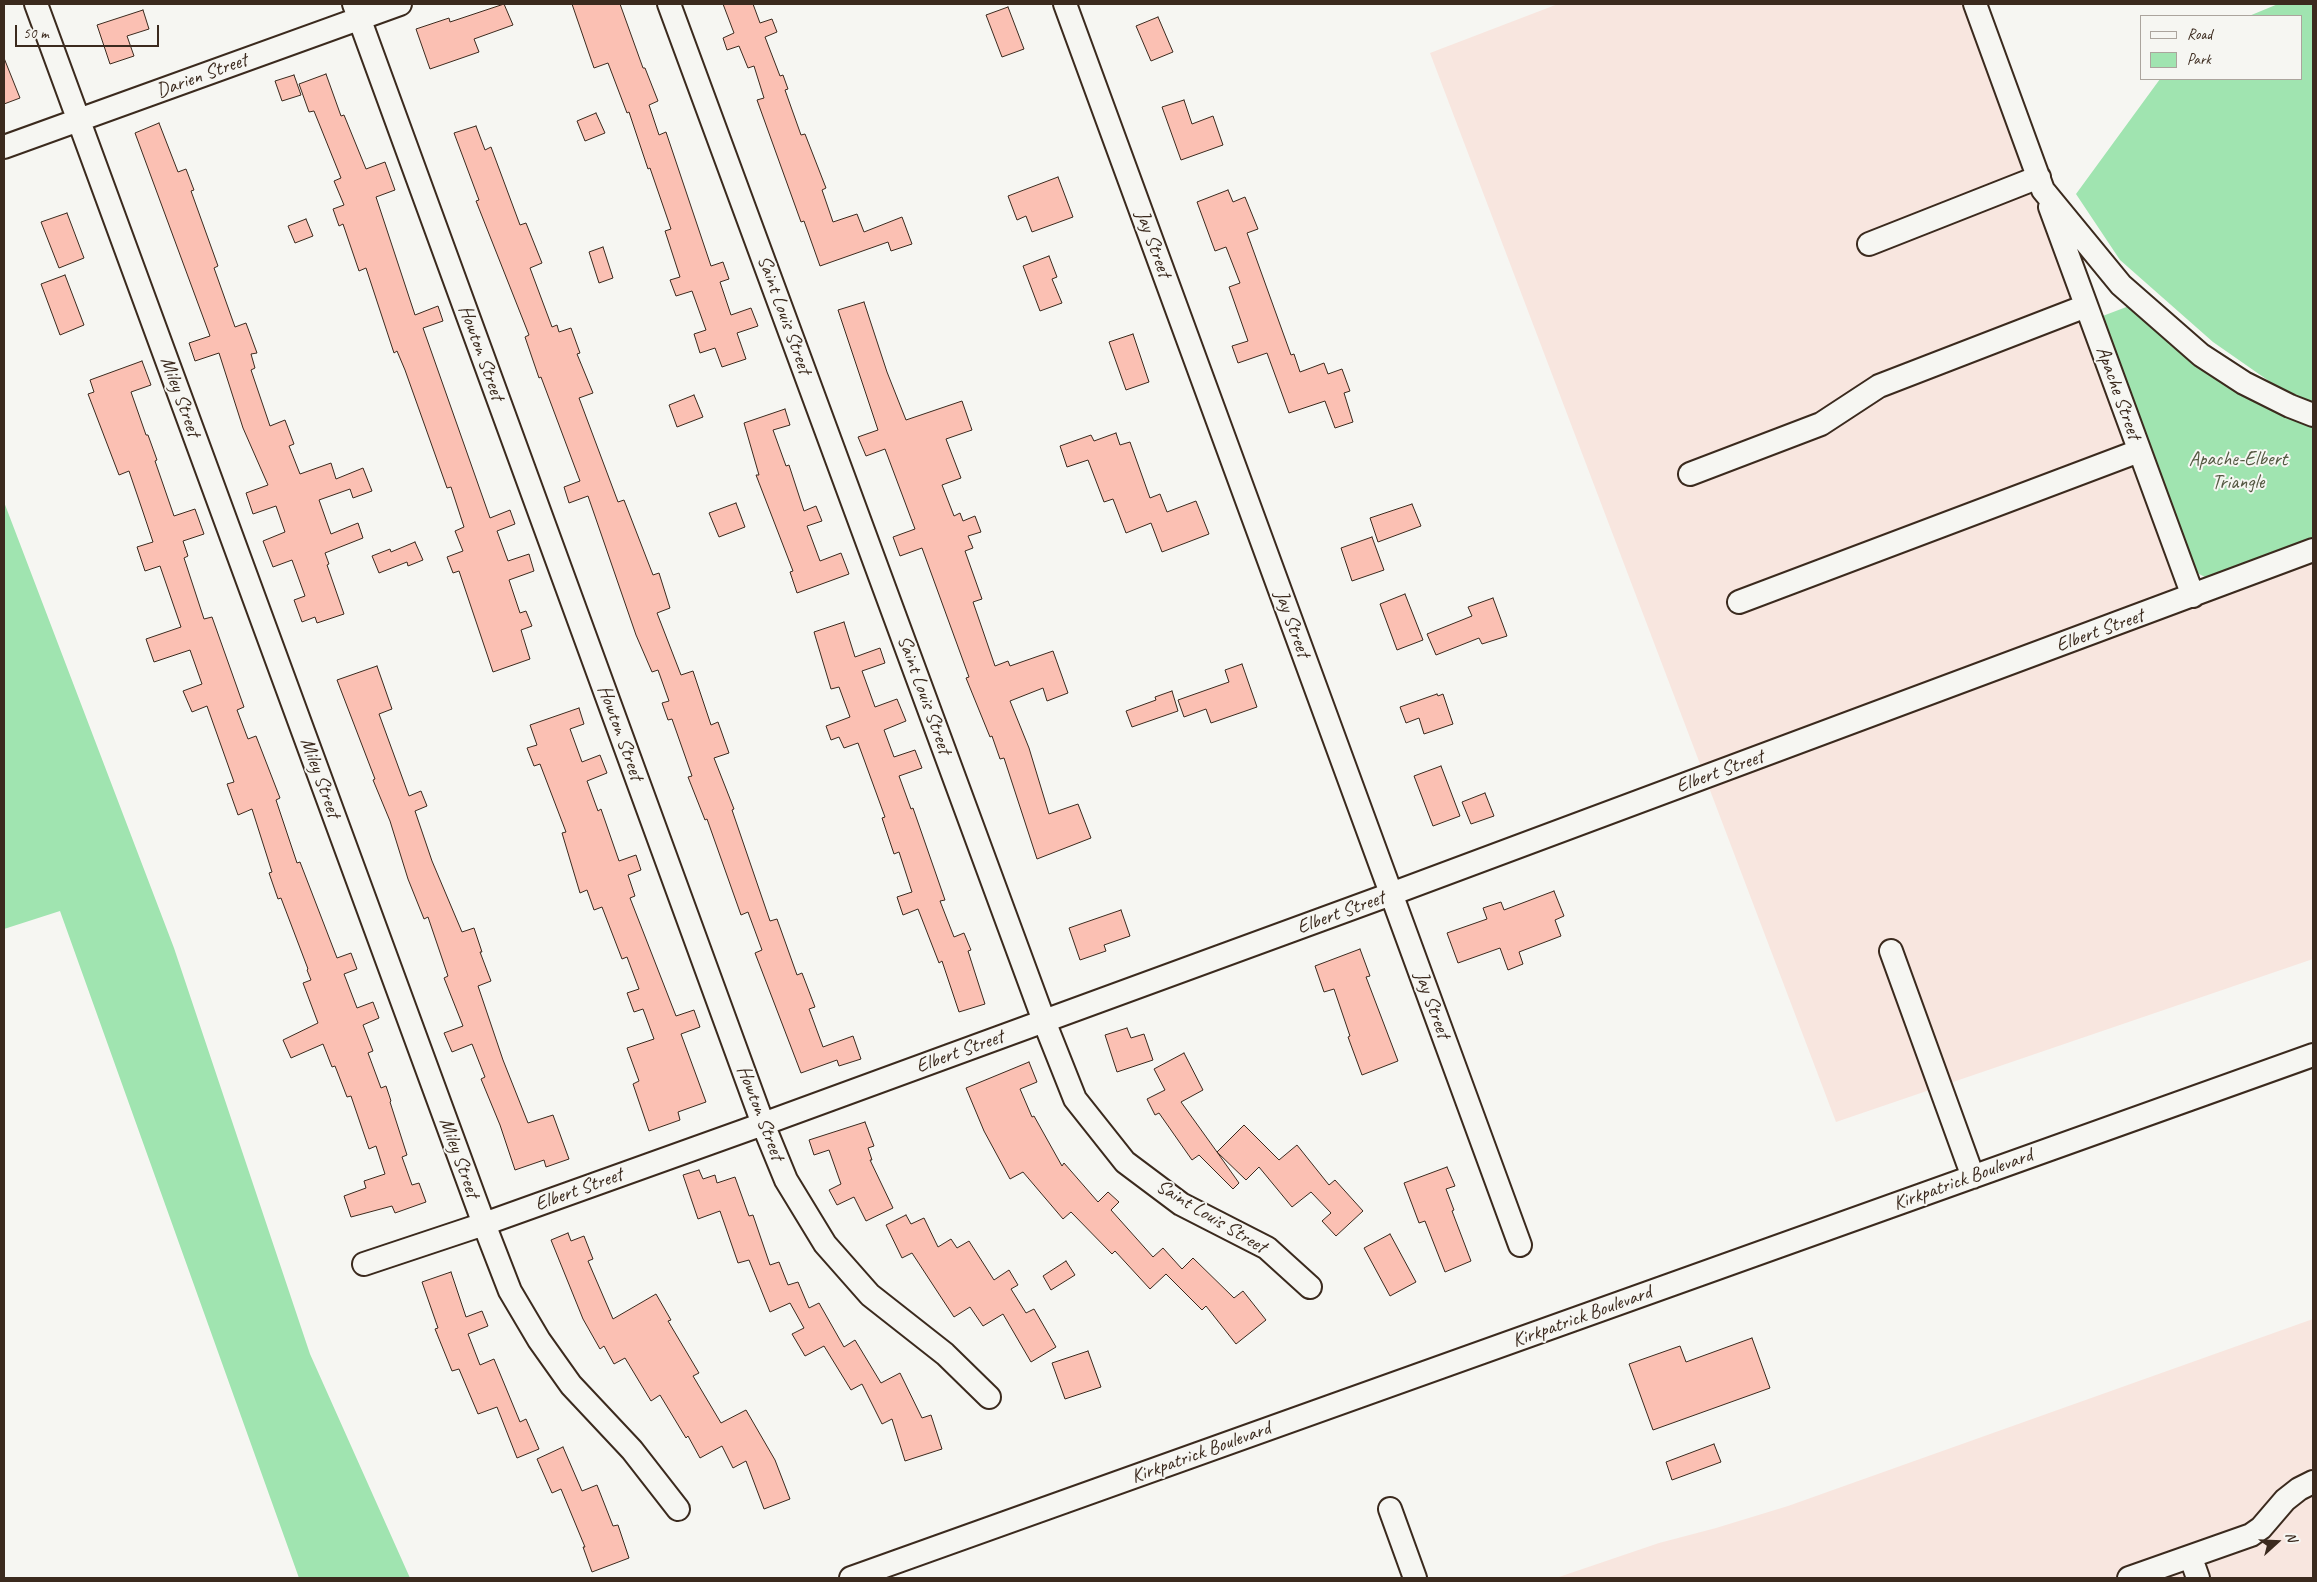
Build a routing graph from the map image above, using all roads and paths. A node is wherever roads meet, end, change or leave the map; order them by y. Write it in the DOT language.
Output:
graph roads {
  1 [pos="36,4"];
  2 [pos="400,4"];
  3 [pos="669,4"];
  4 [pos="1065,4"];
  5 [pos="1975,4"];
  6 [pos="356,11"];
  7 [pos="79,121"];
  8 [pos="4,147"];
  9 [pos="2041,184"];
  10 [pos="1869,244"];
  11 [pos="2086,306"];
  12 [pos="2313,414"];
  13 [pos="2139,451"];
  14 [pos="1690,474"];
  15 [pos="2313,550"];
  16 [pos="2193,596"];
  17 [pos="1740,602"];
  18 [pos="1391,894"];
  19 [pos="1891,952"];
  20 [pos="1044,1021"];
  21 [pos="2313,1055"];
  22 [pos="763,1124"];
  23 [pos="1973,1176"];
  24 [pos="484,1224"];
  25 [pos="1520,1245"];
  26 [pos="364,1264"];
  27 [pos="1310,1286"];
  28 [pos="989,1397"];
  29 [pos="2313,1482"];
  30 [pos="678,1509"];
  31 [pos="1390,1509"];
  32 [pos="2195,1568"];
  33 [pos="851,1578"];
  34 [pos="1415,1578"];
  35 [pos="2129,1578"];
  1 -- 7 [label="street, Miley Street"];
  2 -- 6 [label="street, Darien Street"];
  3 -- 20 [label="street, Saint Louis Street"];
  4 -- 18 [label="street, Jay Street"];
  5 -- 9 [label="street, Apache Street"];
  6 -- 7 [label="street, Darien Street"];
  6 -- 22 [label="street, Howton Street"];
  7 -- 8 [label="street, Darien Street"];
  7 -- 24 [label="street, Miley Street"];
  9 -- 10 [label="street"];
  9 -- 11 [label="street, Apache Street"];
  9 -- 12 [label="street, Apache Street"];
  11 -- 13 [label="street, Apache Street"];
  11 -- 14 [label="street"];
  13 -- 16 [label="street, Apache Street"];
  13 -- 17 [label="street"];
  15 -- 16 [label="street, Elbert Street"];
  16 -- 18 [label="street, Elbert Street"];
  18 -- 20 [label="street, Elbert Street"];
  18 -- 25 [label="street, Jay Street"];
  19 -- 23 [label="street"];
  20 -- 22 [label="street, Elbert Street"];
  20 -- 27 [label="street, Saint Louis Street"];
  21 -- 23 [label="street, Kirkpatrick Boulevard"];
  22 -- 24 [label="street, Elbert Street"];
  22 -- 28 [label="street, Howton Street"];
  23 -- 33 [label="street, Kirkpatrick Boulevard"];
  24 -- 26 [label="street, Elbert Street"];
  24 -- 30 [label="street, Miley Street"];
  29 -- 32 [label="street"];
  31 -- 34 [label="street"];
  32 -- 35 [label="street"];
}
